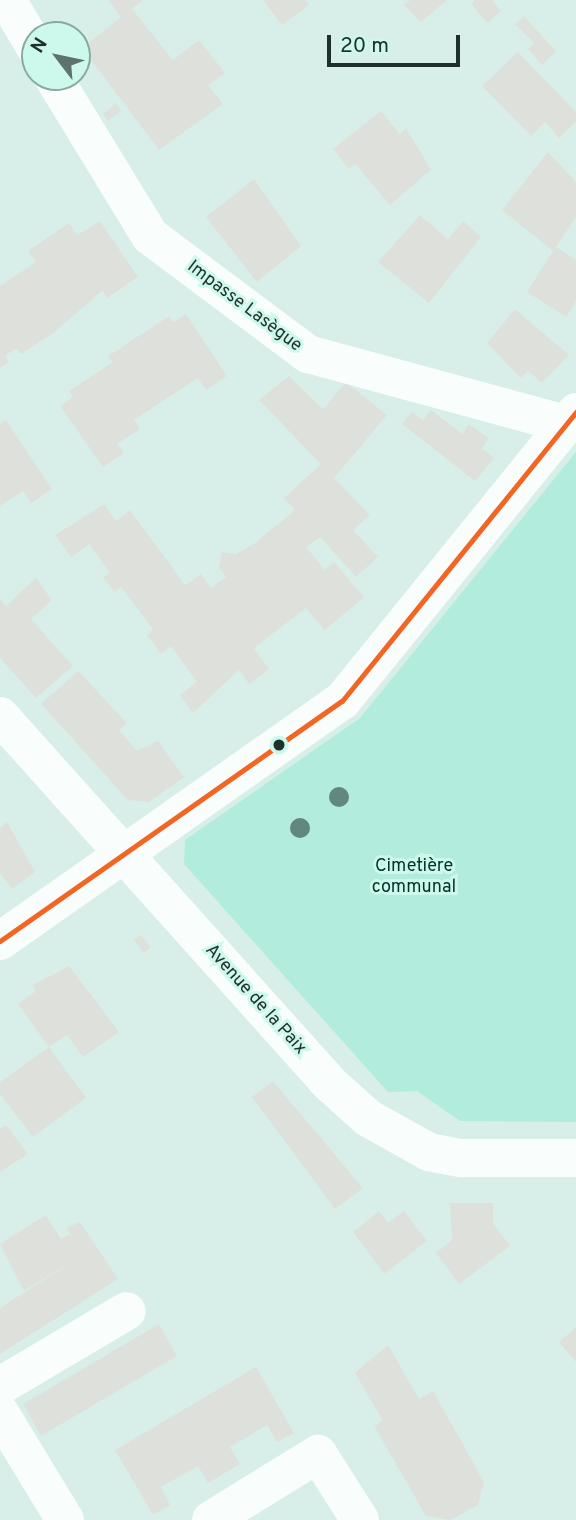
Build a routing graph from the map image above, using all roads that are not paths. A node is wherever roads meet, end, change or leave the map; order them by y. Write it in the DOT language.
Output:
graph roads {
  1 [pos="7,0"];
  2 [pos="21,24"];
  3 [pos="62,91"];
  4 [pos="571,418"];
  5 [pos="0,716"];
  6 [pos="122,854"];
  7 [pos="0,941"];
  8 [pos="576,1158"];
  9 [pos="127,1311"];
  10 [pos="0,1386"];
  11 [pos="0,1413"];
  12 [pos="65,1520"];
  13 [pos="211,1520"];
  14 [pos="360,1520"];
  1 -- 2 [label="street"];
  3 -- 4 [label="street, Impasse Lasègue"];
  4 -- 6 [label="street"];
  5 -- 6 [label="street, Avenue de la Paix"];
  6 -- 7 [label="street"];
  6 -- 8 [label="street, Avenue de la Paix"];
  9 -- 10 [label="street"];
  11 -- 12 [label="street"];
  13 -- 14 [label="street"];
}
